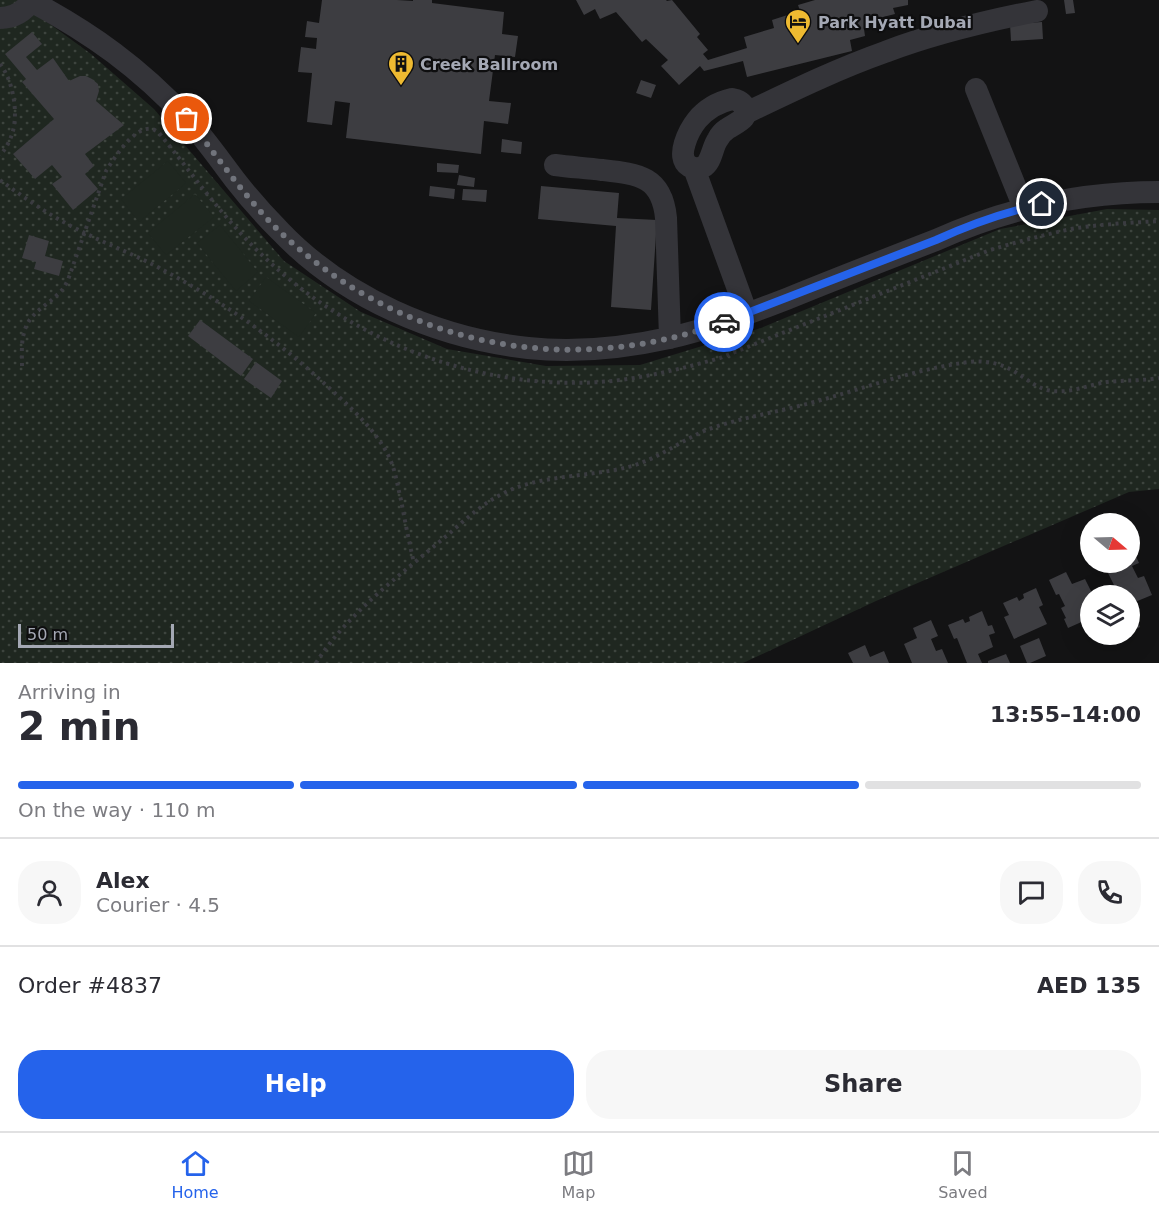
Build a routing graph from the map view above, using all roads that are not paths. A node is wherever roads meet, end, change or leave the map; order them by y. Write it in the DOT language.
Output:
graph roads {
  1 [pos="32,0"];
  2 [pos="1037,11"];
  3 [pos="0,18"];
  4 [pos="976,89"];
  5 [pos="555,165"];
  6 [pos="1159,192"];
  7 [pos="1024,208"];
  8 [pos="747,314"];
  9 [pos="670,338"];
  1 -- 3 [label="lane"];
  1 -- 9 [label="lane"];
  2 -- 8 [label="lane"];
  4 -- 7 [label="lane"];
  5 -- 9 [label="lane"];
  6 -- 7 [label="lane"];
  7 -- 8 [label="lane"];
  8 -- 9 [label="lane"];
}
